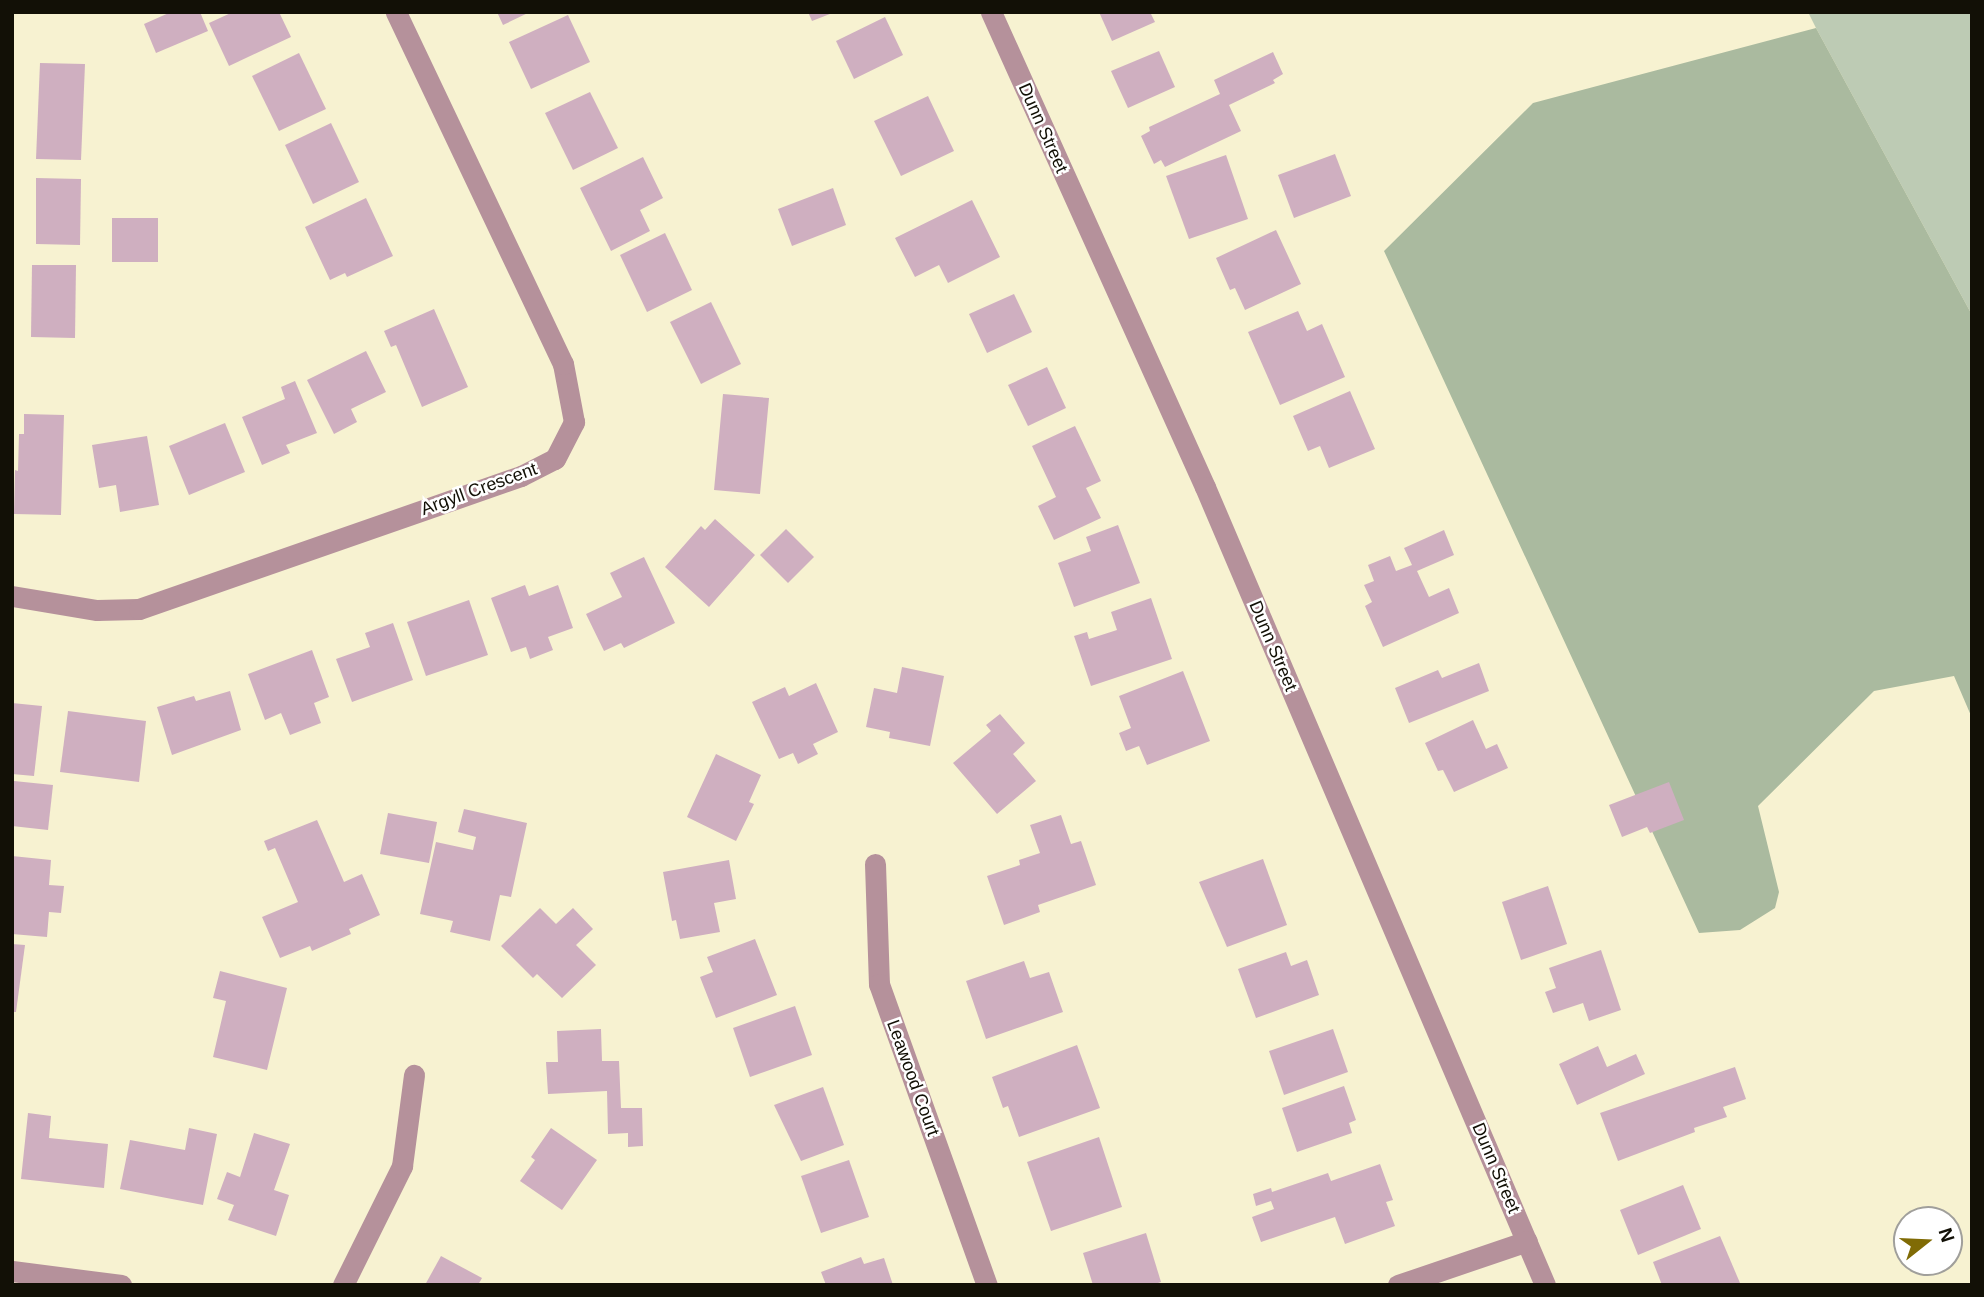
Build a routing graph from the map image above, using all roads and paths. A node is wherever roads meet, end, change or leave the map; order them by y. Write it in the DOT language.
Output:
graph roads {
  1 [pos="396,12"];
  2 [pos="991,12"];
  3 [pos="12,596"];
  4 [pos="876,864"];
  5 [pos="414,1075"];
  6 [pos="1527,1241"];
  7 [pos="12,1271"];
  8 [pos="121,1285"];
  9 [pos="343,1285"];
  10 [pos="987,1285"];
  11 [pos="1398,1285"];
  12 [pos="1545,1285"];
  1 -- 3 [label="street, Argyll Crescent"];
  2 -- 6 [label="street, Dunn Street"];
  4 -- 10 [label="street, Leawood Court"];
  5 -- 9 [label="street"];
  6 -- 11 [label="street"];
  6 -- 12 [label="street, Dunn Street"];
  7 -- 8 [label="street"];
}
